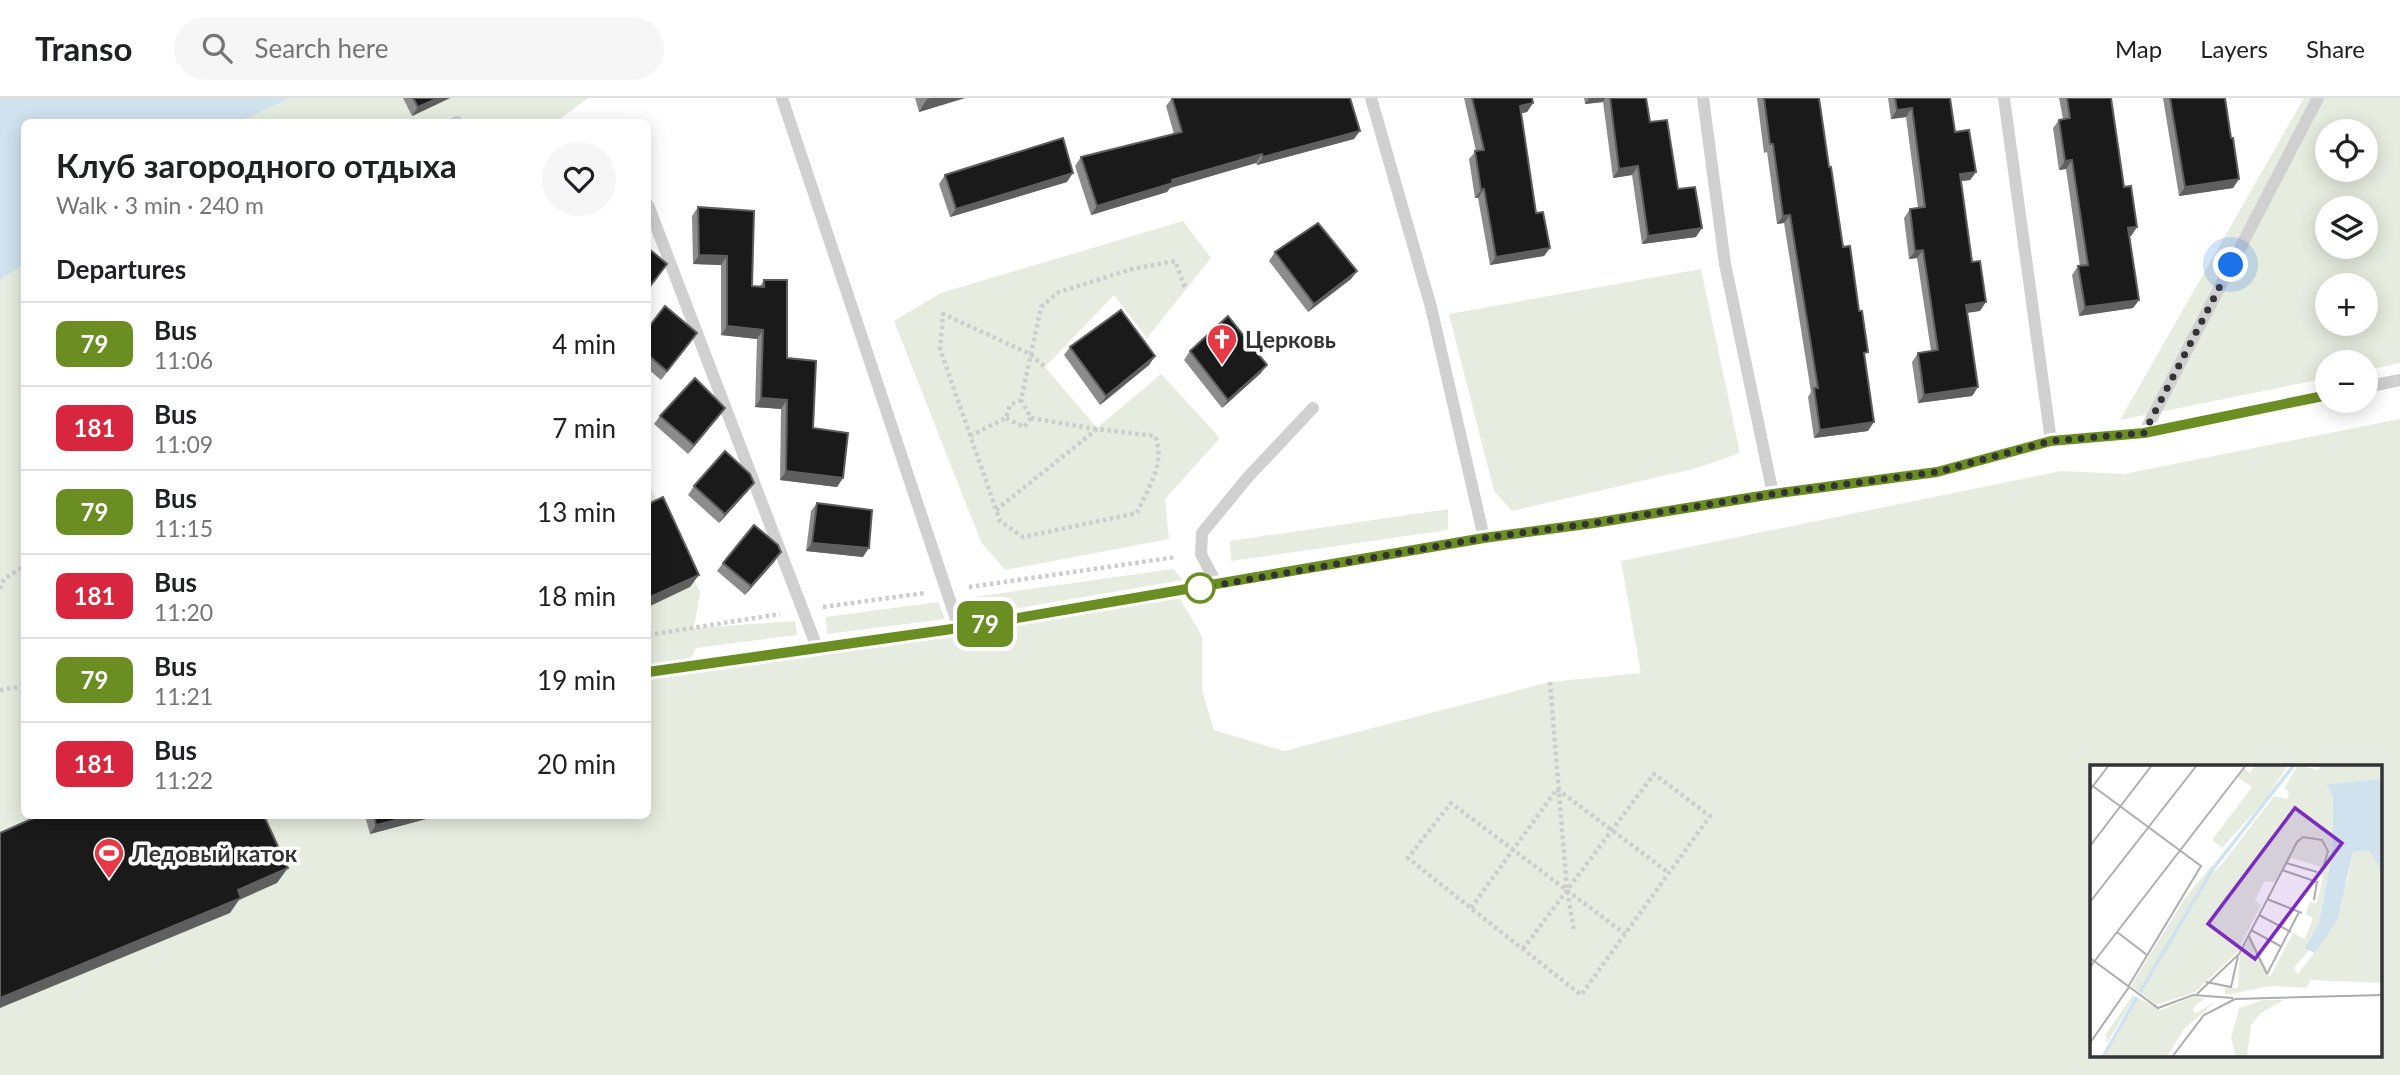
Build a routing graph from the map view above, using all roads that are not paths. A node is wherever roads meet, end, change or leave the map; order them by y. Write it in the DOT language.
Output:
graph roads {
  1 [pos="782,98"];
  2 [pos="1371,98"];
  3 [pos="1703,98"];
  4 [pos="2004,98"];
  5 [pos="2318,98"];
  6 [pos="651,213"];
  7 [pos="2400,380"];
  8 [pos="2378,385"];
  9 [pos="2315,398"];
  10 [pos="1313,408"];
  11 [pos="2144,433"];
  12 [pos="2051,441"];
  13 [pos="1773,494"];
  14 [pos="1484,538"];
  15 [pos="1217,585"];
  16 [pos="959,628"];
  17 [pos="818,650"];
  18 [pos="651,671"];
  1 -- 16 [label="lane"];
  2 -- 14 [label="lane"];
  3 -- 13 [label="lane"];
  4 -- 12 [label="lane"];
  5 -- 11 [label="lane"];
  6 -- 17 [label="lane"];
  7 -- 8 [label="lane"];
  9 -- 11 [label="lane"];
  10 -- 15 [label="lane"];
  11 -- 12 [label="lane"];
  12 -- 13 [label="lane"];
  13 -- 14 [label="lane"];
  14 -- 15 [label="lane"];
  15 -- 16 [label="lane"];
  16 -- 17 [label="lane"];
  17 -- 18 [label="lane"];
}
